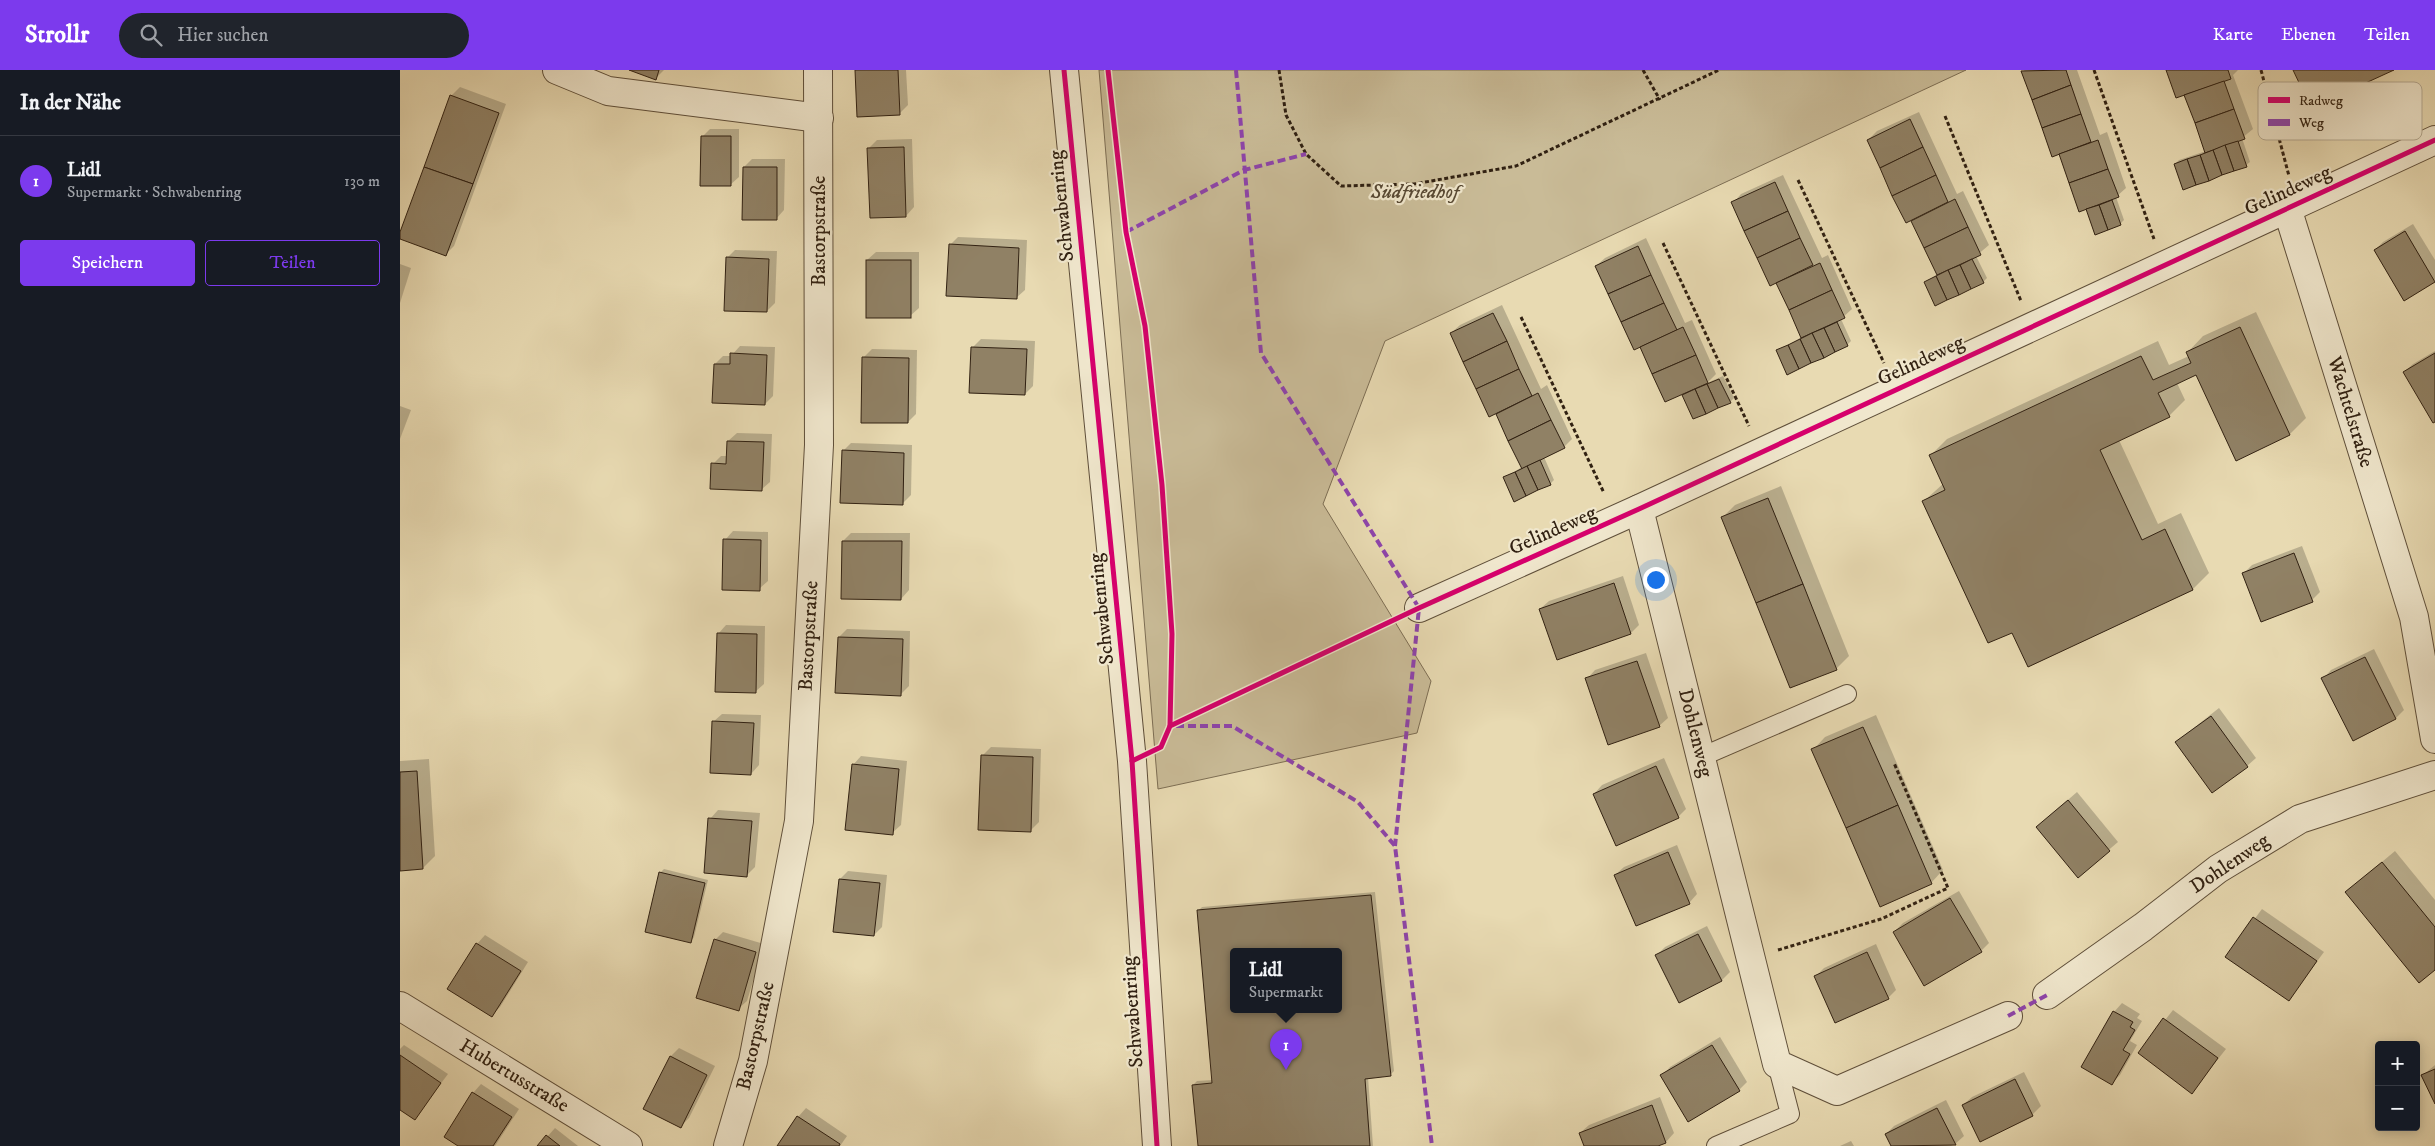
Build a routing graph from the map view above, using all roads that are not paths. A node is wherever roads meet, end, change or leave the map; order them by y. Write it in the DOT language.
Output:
graph roads {
  1 [pos="557,70"];
  2 [pos="818,70"];
  3 [pos="1064,70"];
  4 [pos="819,118"];
  5 [pos="2435,140"];
  6 [pos="2292,206"];
  7 [pos="1627,514"];
  8 [pos="1419,608"];
  9 [pos="2424,614"];
  10 [pos="1847,694"];
  11 [pos="2435,739"];
  12 [pos="1701,757"];
  13 [pos="2435,775"];
  14 [pos="2047,996"];
  15 [pos="400,1006"];
  16 [pos="2008,1016"];
  17 [pos="1777,1064"];
  18 [pos="628,1146"];
  19 [pos="728,1146"];
  20 [pos="1156,1146"];
  21 [pos="1716,1146"];
  1 -- 4 [label="street"];
  2 -- 4 [label="street, Bastorpstraße"];
  3 -- 20 [label="street, Schwabenring"];
  4 -- 19 [label="street, Bastorpstraße"];
  5 -- 6 [label="street, Gelindeweg"];
  6 -- 7 [label="street, Gelindeweg"];
  6 -- 9 [label="street, Wachtelstraße"];
  7 -- 8 [label="street, Gelindeweg"];
  7 -- 12 [label="street, Dohlenweg"];
  9 -- 11 [label="street, Wachtelstraße"];
  10 -- 12 [label="lane"];
  12 -- 17 [label="street, Dohlenweg"];
  13 -- 14 [label="street, Dohlenweg"];
  15 -- 18 [label="street, Hubertusstraße"];
  16 -- 17 [label="street"];
  17 -- 21 [label="lane"];
}
